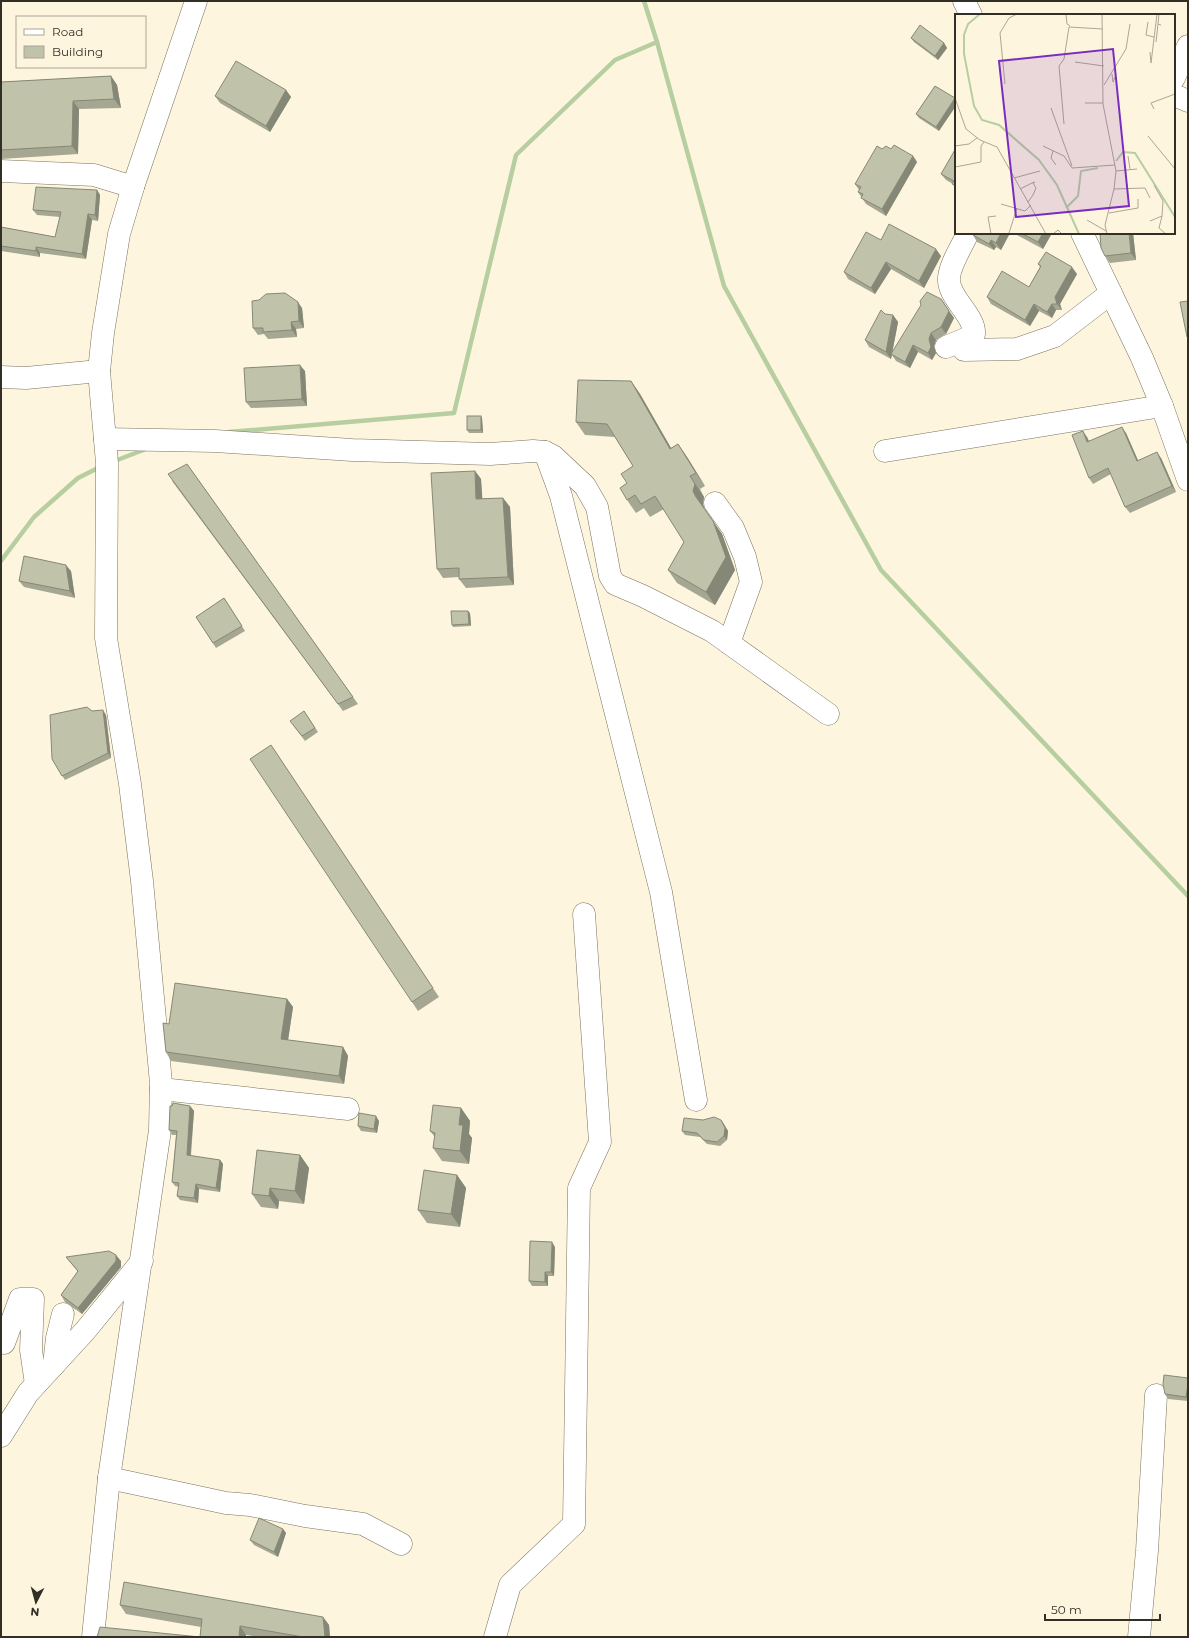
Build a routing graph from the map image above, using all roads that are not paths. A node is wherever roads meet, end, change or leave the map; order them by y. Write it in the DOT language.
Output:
graph roads {
  1 [pos="196,1"];
  2 [pos="964,1"];
  3 [pos="970,14"];
  4 [pos="1188,46"];
  5 [pos="1175,76"];
  6 [pos="1175,95"];
  7 [pos="1188,101"];
  8 [pos="1,171"];
  9 [pos="133,187"];
  10 [pos="968,234"];
  11 [pos="1082,234"];
  12 [pos="1112,293"];
  13 [pos="99,371"];
  14 [pos="1,377"];
  15 [pos="1162,406"];
  16 [pos="106,444"];
  17 [pos="885,451"];
  18 [pos="545,452"];
  19 [pos="1188,480"];
  20 [pos="715,503"];
  21 [pos="729,643"];
  22 [pos="828,714"];
  23 [pos="584,914"];
  24 [pos="161,1088"];
  25 [pos="696,1100"];
  26 [pos="348,1109"];
  27 [pos="142,1261"];
  28 [pos="63,1314"];
  29 [pos="4,1342"];
  30 [pos="54,1365"];
  31 [pos="36,1384"];
  32 [pos="1156,1395"];
  33 [pos="1,1436"];
  34 [pos="109,1478"];
  35 [pos="401,1544"];
  36 [pos="93,1637"];
  37 [pos="495,1637"];
  38 [pos="1139,1637"];
  1 -- 9 [label="street"];
  2 -- 3 [label="street"];
  4 -- 5 [label="street"];
  6 -- 7 [label="street"];
  8 -- 9 [label="street"];
  9 -- 13 [label="street"];
  10 -- 12 [label="street"];
  11 -- 12 [label="street"];
  12 -- 15 [label="street"];
  13 -- 14 [label="street"];
  13 -- 16 [label="street"];
  15 -- 17 [label="street"];
  15 -- 19 [label="street"];
  16 -- 18 [label="street"];
  16 -- 24 [label="street"];
  18 -- 21 [label="street"];
  18 -- 25 [label="street"];
  20 -- 21 [label="street"];
  21 -- 22 [label="street"];
  23 -- 37 [label="street"];
  24 -- 26 [label="street"];
  24 -- 27 [label="street"];
  27 -- 30 [label="street"];
  27 -- 34 [label="street"];
  28 -- 30 [label="street"];
  29 -- 31 [label="street"];
  30 -- 31 [label="street"];
  31 -- 33 [label="street"];
  32 -- 38 [label="street"];
  34 -- 35 [label="street"];
  34 -- 36 [label="street"];
}
